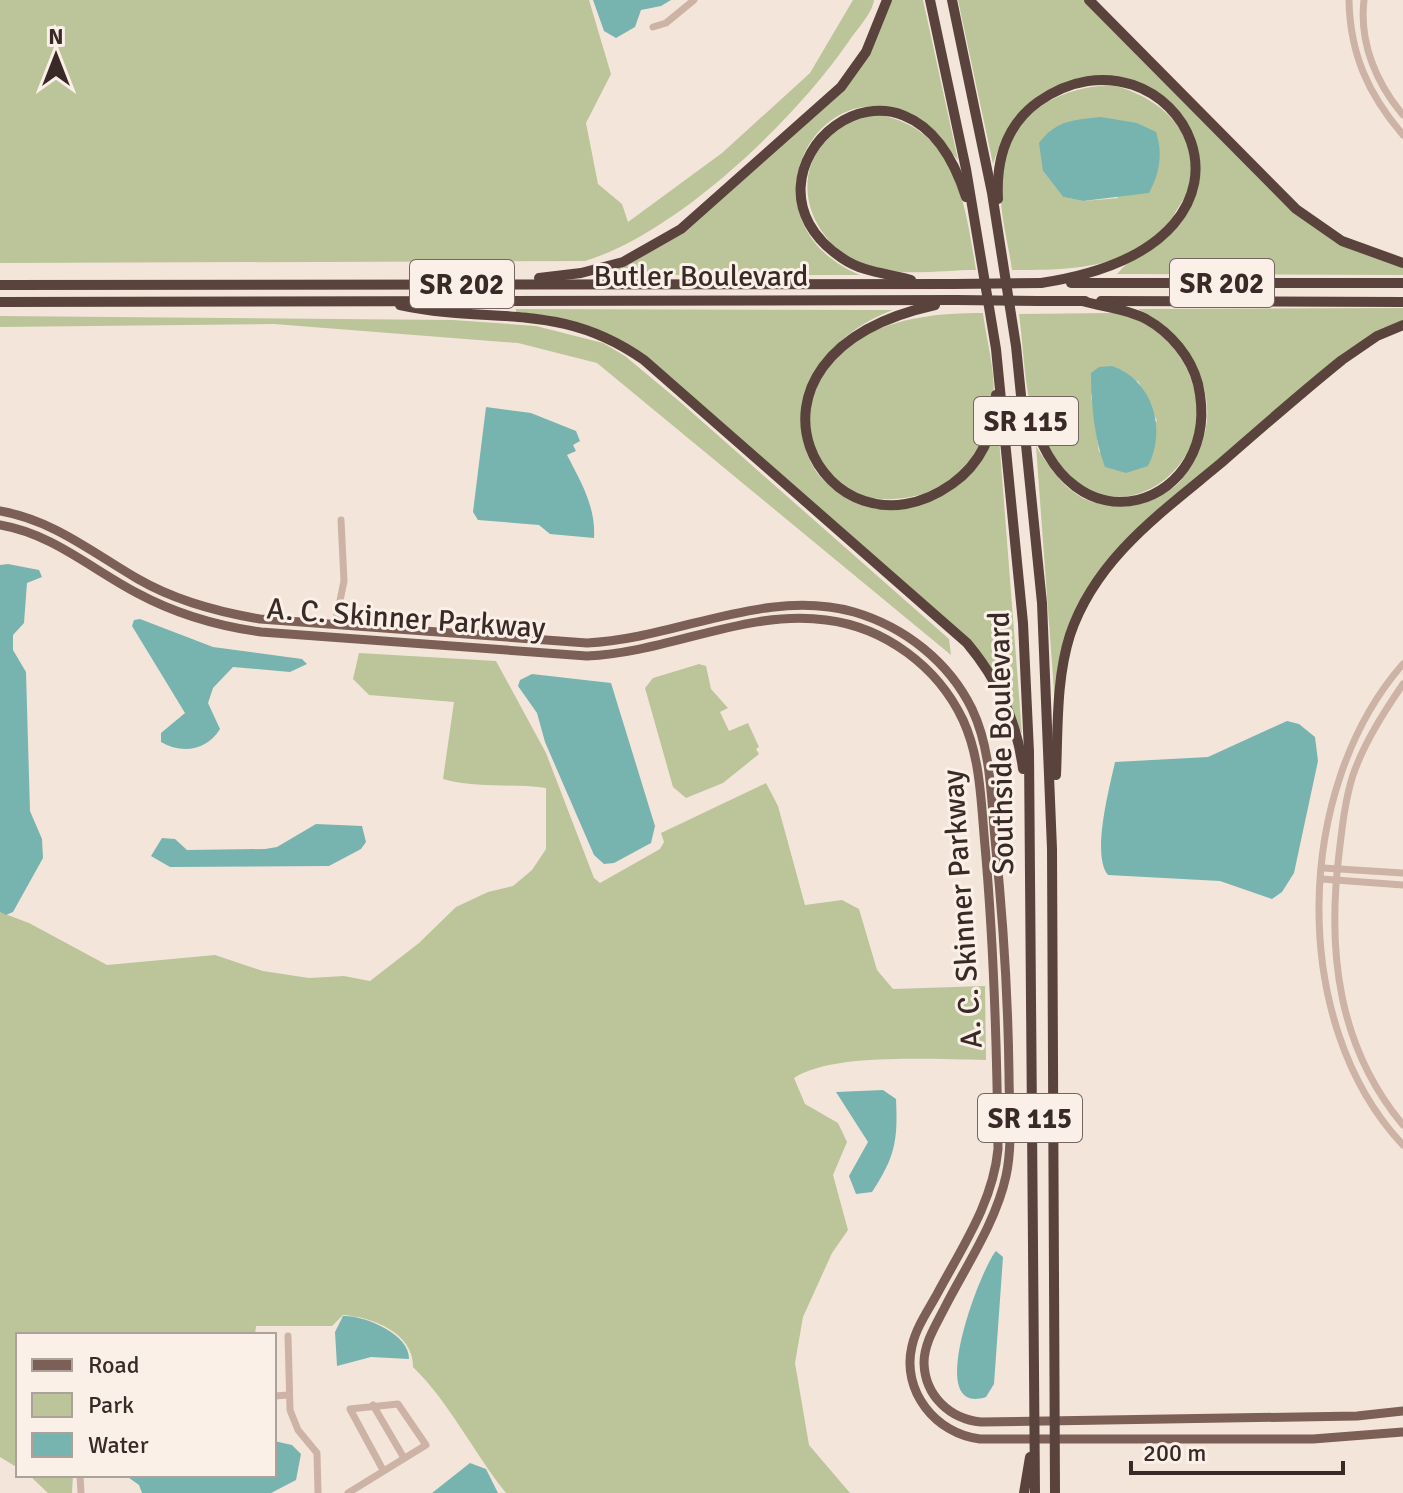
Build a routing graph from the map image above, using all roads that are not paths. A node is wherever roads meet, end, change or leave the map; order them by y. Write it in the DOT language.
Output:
graph roads {
  1 [pos="694,0"];
  2 [pos="887,0"];
  3 [pos="930,0"];
  4 [pos="952,0"];
  5 [pos="1089,0"];
  6 [pos="1349,0"];
  7 [pos="1364,0"];
  8 [pos="653,27"];
  9 [pos="1403,115"];
  10 [pos="1403,135"];
  11 [pos="1001,245"];
  12 [pos="980,246"];
  13 [pos="1403,263"];
  14 [pos="1041,283"];
  15 [pos="1403,283"];
  16 [pos="472,284"];
  17 [pos="925,284"];
  18 [pos="0,285"];
  19 [pos="379,300"];
  20 [pos="957,300"];
  21 [pos="1082,301"];
  22 [pos="0,302"];
  23 [pos="1403,302"];
  24 [pos="1403,325"];
  25 [pos="1016,346"];
  26 [pos="996,349"];
  27 [pos="0,511"];
  28 [pos="341,520"];
  29 [pos="0,525"];
  30 [pos="335,625"];
  31 [pos="1403,664"];
  32 [pos="1403,684"];
  33 [pos="974,715"];
  34 [pos="962,719"];
  35 [pos="1028,816"];
  36 [pos="1052,849"];
  37 [pos="1323,868"];
  38 [pos="1337,869"];
  39 [pos="1403,873"];
  40 [pos="1322,879"];
  41 [pos="1336,881"];
  42 [pos="1403,885"];
  43 [pos="1364,1065"];
  44 [pos="1352,1070"];
  45 [pos="1403,1125"];
  46 [pos="1403,1145"];
  47 [pos="288,1336"];
  48 [pos="289,1395"];
  49 [pos="276,1396"];
  50 [pos="373,1405"];
  51 [pos="1403,1411"];
  52 [pos="1055,1419"];
  53 [pos="1035,1420"];
  54 [pos="1403,1432"];
  55 [pos="1034,1440"];
  56 [pos="1055,1440"];
  57 [pos="404,1458"];
  58 [pos="383,1470"];
  59 [pos="358,1489"];
  60 [pos="318,1493"];
  61 [pos="348,1493"];
  62 [pos="366,1493"];
  63 [pos="1024,1493"];
  64 [pos="1035,1493"];
  65 [pos="1055,1493"];
  1 -- 8 [label="street"];
  2 -- 16 [label="highway"];
  3 -- 12 [label="highway, Southside Boulevard / SR 115"];
  4 -- 11 [label="highway, Southside Boulevard / SR 115"];
  5 -- 13 [label="highway"];
  6 -- 10 [label="street"];
  7 -- 9 [label="street"];
  11 -- 14 [label="highway"];
  11 -- 25 [label="highway, Southside Boulevard / SR 115"];
  12 -- 17 [label="highway"];
  12 -- 26 [label="highway, Southside Boulevard / SR 115"];
  14 -- 15 [label="highway, Butler Boulevard / SR 202"];
  14 -- 17 [label="highway, Butler Boulevard / SR 202, bridge"];
  16 -- 17 [label="highway, Butler Boulevard / SR 202"];
  16 -- 18 [label="highway, Butler Boulevard / SR 202"];
  19 -- 20 [label="highway, Butler Boulevard / SR 202"];
  19 -- 22 [label="highway, Butler Boulevard / SR 202"];
  19 -- 35 [label="highway"];
  20 -- 21 [label="highway, Butler Boulevard / SR 202, bridge"];
  20 -- 26 [label="highway"];
  21 -- 23 [label="highway, Butler Boulevard / SR 202"];
  21 -- 25 [label="highway"];
  24 -- 36 [label="highway"];
  25 -- 36 [label="highway, Southside Boulevard / SR 115"];
  26 -- 35 [label="highway, Southside Boulevard / SR 115"];
  27 -- 30 [label="main road, A. C. Skinner Parkway"];
  28 -- 30 [label="street"];
  29 -- 34 [label="main road, A. C. Skinner Parkway"];
  30 -- 33 [label="main road, A. C. Skinner Parkway"];
  31 -- 37 [label="street"];
  32 -- 38 [label="street"];
  33 -- 34 [label="main road"];
  33 -- 53 [label="main road, A. C. Skinner Parkway"];
  34 -- 55 [label="main road, A. C. Skinner Parkway"];
  35 -- 53 [label="highway, Southside Boulevard / SR 115"];
  36 -- 52 [label="highway, Southside Boulevard / SR 115"];
  37 -- 38 [label="street"];
  37 -- 40 [label="street"];
  38 -- 39 [label="street"];
  38 -- 41 [label="street"];
  40 -- 41 [label="street"];
  40 -- 44 [label="street"];
  41 -- 42 [label="street"];
  41 -- 43 [label="street"];
  43 -- 44 [label="street"];
  43 -- 45 [label="street"];
  44 -- 46 [label="street"];
  47 -- 48 [label="street"];
  48 -- 49 [label="street"];
  48 -- 60 [label="street"];
  50 -- 57 [label="street"];
  50 -- 57 [label="street"];
  50 -- 58 [label="street"];
  51 -- 52 [label="main road, A. C. Skinner Parkway"];
  52 -- 53 [label="main road, A. C. Skinner Parkway"];
  52 -- 56 [label="highway, Southside Boulevard / SR 115"];
  53 -- 55 [label="highway, Southside Boulevard / SR 115"];
  54 -- 56 [label="main road, A. C. Skinner Parkway"];
  55 -- 56 [label="main road, A. C. Skinner Parkway"];
  55 -- 63 [label="highway"];
  55 -- 64 [label="highway, Southside Boulevard / SR 115"];
  56 -- 65 [label="highway, Southside Boulevard / SR 115"];
  57 -- 58 [label="street"];
  58 -- 59 [label="street"];
  59 -- 61 [label="street"];
  59 -- 62 [label="street"];
}
